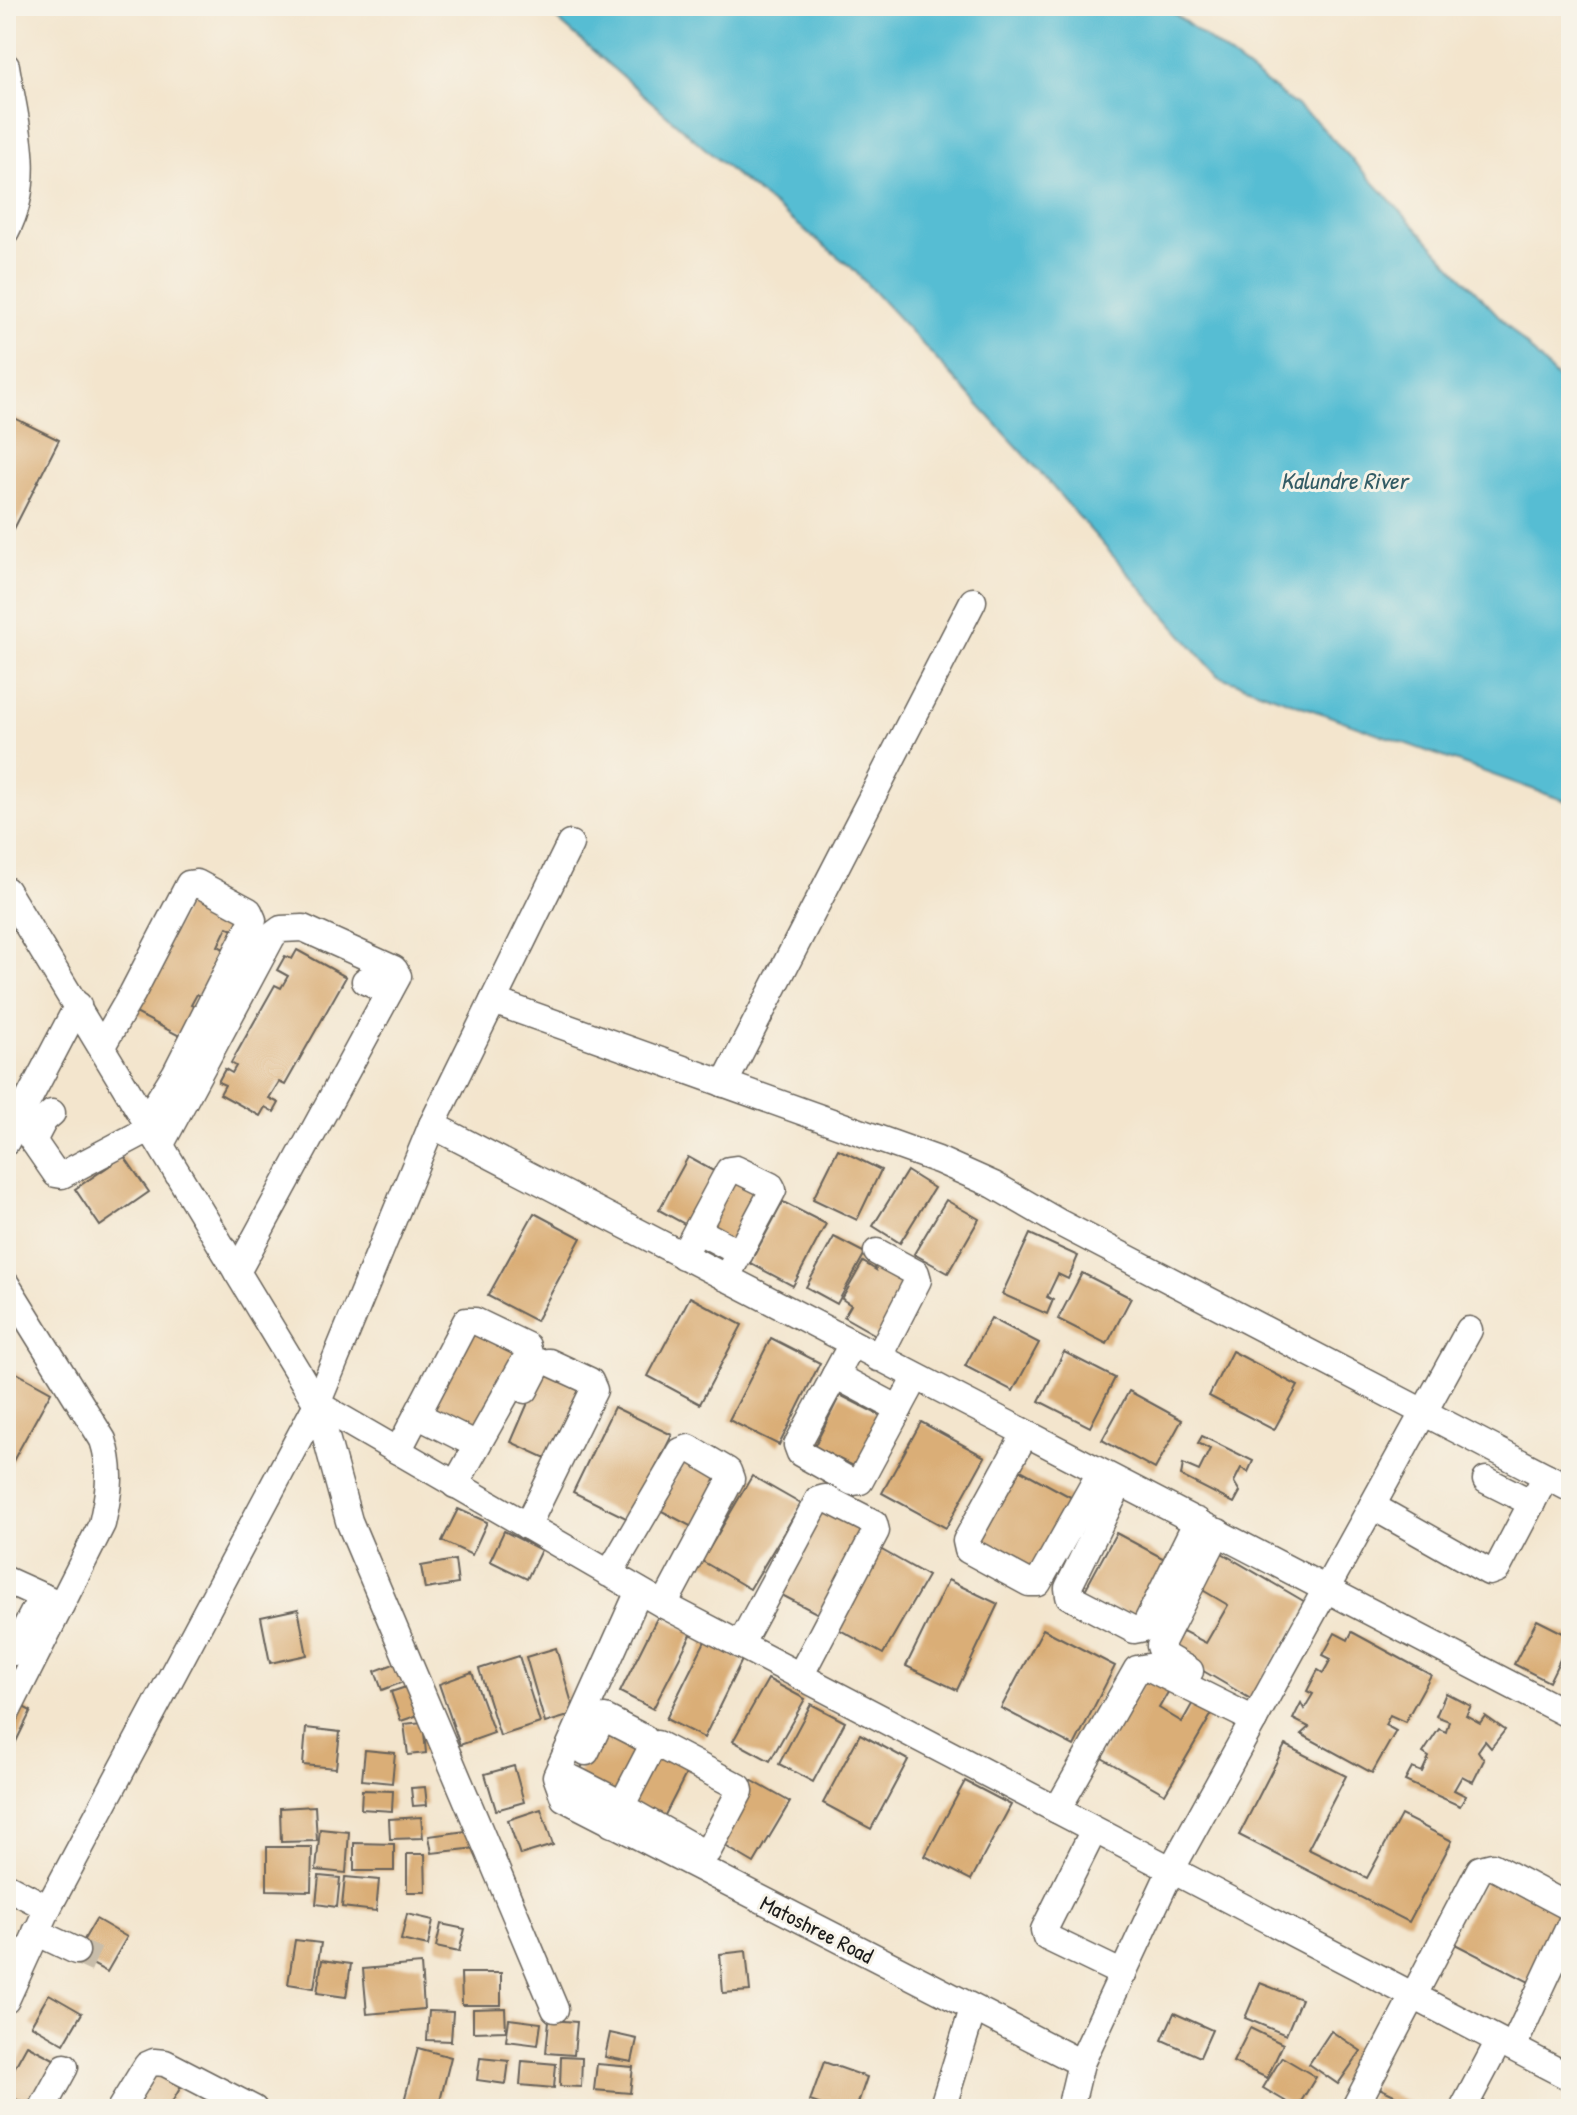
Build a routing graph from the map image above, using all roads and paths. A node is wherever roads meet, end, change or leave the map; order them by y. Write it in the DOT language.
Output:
graph roads {
  1 [pos="6,66"];
  2 [pos="6,231"];
  3 [pos="973,601"];
  4 [pos="570,844"];
  5 [pos="6,890"];
  6 [pos="493,1001"];
  7 [pos="78,1005"];
  8 [pos="102,1046"];
  9 [pos="724,1084"];
  10 [pos="52,1113"];
  11 [pos="432,1125"];
  12 [pos="12,1130"];
  13 [pos="153,1130"];
  14 [pos="33,1141"];
  15 [pos="697,1230"];
  16 [pos="877,1252"];
  17 [pos="740,1253"];
  18 [pos="683,1256"];
  19 [pos="237,1272"];
  20 [pos="726,1278"];
  21 [pos="6,1284"];
  22 [pos="1469,1330"];
  23 [pos="852,1344"];
  24 [pos="878,1358"];
  25 [pos="1451,1363"];
  26 [pos="835,1375"];
  27 [pos="916,1377"];
  28 [pos="1384,1385"];
  29 [pos="317,1404"];
  30 [pos="899,1409"];
  31 [pos="1423,1412"];
  32 [pos="417,1415"];
  33 [pos="1025,1434"];
  34 [pos="477,1445"];
  35 [pos="398,1451"];
  36 [pos="1546,1476"];
  37 [pos="1110,1478"];
  38 [pos="1486,1480"];
  39 [pos="462,1489"];
  40 [pos="1571,1489"];
  41 [pos="1532,1503"];
  42 [pos="1372,1506"];
  43 [pos="527,1526"];
  44 [pos="1207,1527"];
  45 [pos="609,1574"];
  46 [pos="6,1580"];
  47 [pos="1326,1588"];
  48 [pos="639,1591"];
  49 [pos="51,1601"];
  50 [pos="664,1605"];
  51 [pos="740,1645"];
  52 [pos="14,1661"];
  53 [pos="800,1676"];
  54 [pos="6,1714"];
  55 [pos="1257,1714"];
  56 [pos="1571,1716"];
  57 [pos="644,1738"];
  58 [pos="569,1788"];
  59 [pos="615,1810"];
  60 [pos="1057,1810"];
  61 [pos="1094,1830"];
  62 [pos="1171,1870"];
  63 [pos="6,1886"];
  64 [pos="48,1908"];
  65 [pos="1571,1908"];
  66 [pos="1571,1923"];
  67 [pos="36,1932"];
  68 [pos="76,1951"];
  69 [pos="1123,1974"];
  70 [pos="1415,1997"];
  71 [pos="6,2000"];
  72 [pos="555,2009"];
  73 [pos="973,2009"];
  74 [pos="1506,2044"];
  75 [pos="1081,2063"];
  76 [pos="65,2067"];
  77 [pos="1571,2078"];
  78 [pos="42,2109"];
  79 [pos="120,2109"];
  80 [pos="254,2109"];
  81 [pos="942,2109"];
  82 [pos="1070,2109"];
  83 [pos="1354,2109"];
  84 [pos="1463,2109"];
  1 -- 2 [label="street"];
  3 -- 9 [label="street"];
  4 -- 6 [label="street"];
  5 -- 7 [label="street"];
  6 -- 9 [label="street"];
  6 -- 11 [label="street"];
  7 -- 8 [label="street"];
  7 -- 12 [label="street"];
  8 -- 13 [label="street"];
  8 -- 13 [label="street"];
  9 -- 28 [label="street"];
  10 -- 14 [label="street"];
  11 -- 18 [label="street"];
  11 -- 29 [label="street"];
  12 -- 14 [label="street"];
  13 -- 14 [label="street"];
  13 -- 19 [label="street"];
  13 -- 19 [label="street"];
  15 -- 17 [label="street"];
  15 -- 17 [label="street"];
  15 -- 18 [label="street"];
  16 -- 24 [label="street"];
  17 -- 20 [label="street"];
  18 -- 20 [label="street"];
  19 -- 29 [label="street"];
  20 -- 23 [label="street"];
  21 -- 49 [label="street"];
  22 -- 25 [label="street"];
  23 -- 24 [label="street"];
  23 -- 26 [label="street"];
  24 -- 27 [label="street"];
  25 -- 28 [label="street"];
  25 -- 31 [label="street"];
  26 -- 30 [label="street"];
  26 -- 30 [label="street"];
  27 -- 30 [label="street"];
  27 -- 33 [label="street"];
  28 -- 31 [label="street"];
  29 -- 35 [label="street"];
  29 -- 64 [label="street"];
  29 -- 72 [label="street"];
  31 -- 36 [label="street"];
  31 -- 42 [label="street"];
  32 -- 34 [label="street"];
  32 -- 34 [label="street"];
  32 -- 35 [label="street"];
  33 -- 37 [label="street"];
  33 -- 37 [label="street"];
  34 -- 39 [label="street"];
  35 -- 39 [label="street"];
  36 -- 40 [label="street"];
  36 -- 41 [label="street"];
  37 -- 44 [label="street"];
  37 -- 44 [label="street"];
  38 -- 41 [label="street"];
  39 -- 43 [label="street"];
  39 -- 43 [label="street"];
  41 -- 42 [label="street"];
  42 -- 47 [label="street"];
  43 -- 45 [label="street"];
  44 -- 47 [label="street"];
  44 -- 55 [label="street"];
  45 -- 48 [label="street"];
  45 -- 50 [label="street"];
  46 -- 49 [label="street"];
  47 -- 55 [label="street"];
  47 -- 56 [label="street"];
  48 -- 50 [label="street"];
  48 -- 58 [label="street"];
  49 -- 52 [label="street"];
  50 -- 51 [label="street"];
  51 -- 53 [label="street"];
  51 -- 53 [label="street"];
  52 -- 54 [label="street"];
  53 -- 60 [label="street"];
  55 -- 60 [label="street"];
  55 -- 62 [label="street"];
  57 -- 58 [label="street"];
  58 -- 59 [label="street, Matoshree Road"];
  59 -- 59 [label="street"];
  59 -- 73 [label="street, Matoshree Road"];
  60 -- 61 [label="street"];
  61 -- 62 [label="street"];
  61 -- 69 [label="street"];
  62 -- 69 [label="street"];
  62 -- 70 [label="street"];
  63 -- 64 [label="street"];
  64 -- 67 [label="street"];
  65 -- 70 [label="street"];
  66 -- 74 [label="street"];
  67 -- 68 [label="street"];
  67 -- 71 [label="street"];
  69 -- 75 [label="street"];
  70 -- 74 [label="street"];
  70 -- 83 [label="street"];
  73 -- 75 [label="street, Matoshree Road"];
  73 -- 81 [label="street"];
  74 -- 77 [label="street"];
  74 -- 84 [label="street"];
  75 -- 82 [label="street"];
  76 -- 78 [label="street"];
  79 -- 80 [label="street"];
}
